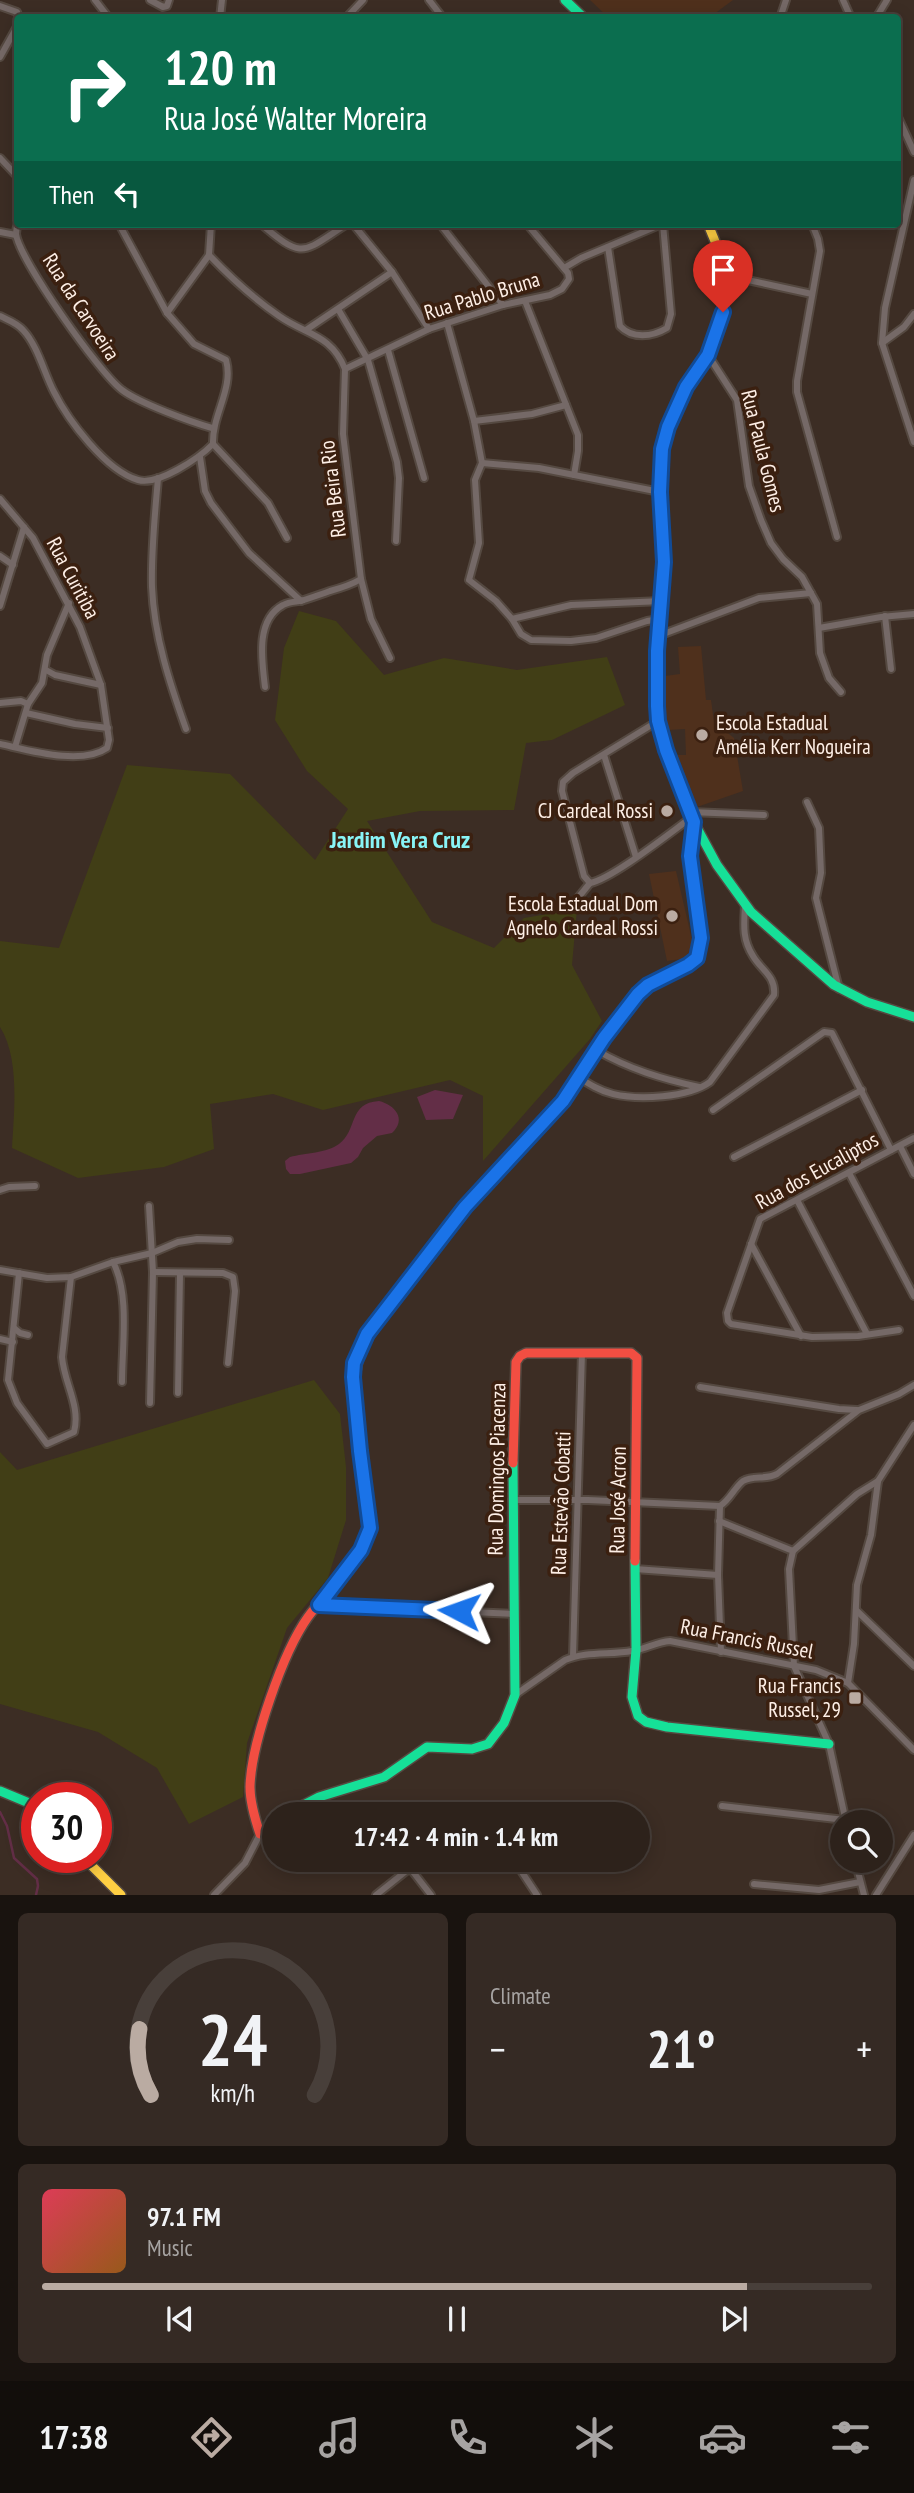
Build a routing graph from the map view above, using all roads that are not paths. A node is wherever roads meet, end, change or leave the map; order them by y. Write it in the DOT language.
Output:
graph roads {
  1 [pos="95,0"];
  2 [pos="150,0"];
  3 [pos="169,0"];
  4 [pos="429,0"];
  5 [pos="565,0"];
  6 [pos="0,6"];
  7 [pos="18,14"];
  8 [pos="106,14"];
  9 [pos="440,14"];
  10 [pos="580,14"];
  11 [pos="14,32"];
  12 [pos="0,57"];
  13 [pos="901,124"];
  14 [pos="914,152"];
  15 [pos="0,158"];
  16 [pos="14,173"];
  17 [pos="914,180"];
  18 [pos="901,217"];
  19 [pos="905,222"];
  20 [pos="17,228"];
  21 [pos="121,228"];
  22 [pos="211,228"];
  23 [pos="266,228"];
  24 [pos="341,228"];
  25 [pos="356,228"];
  26 [pos="443,228"];
  27 [pos="530,228"];
  28 [pos="653,228"];
  29 [pos="662,228"];
  30 [pos="709,228"];
  31 [pos="814,228"];
  32 [pos="0,232"];
  33 [pos="16,235"];
  34 [pos="608,247"];
  35 [pos="209,255"];
  36 [pos="564,268"];
  37 [pos="392,272"];
  38 [pos="725,275"];
  39 [pos="812,294"];
  40 [pos="525,301"];
  41 [pos="503,305"];
  42 [pos="338,309"];
  43 [pos="167,313"];
  44 [pos="914,314"];
  45 [pos="0,316"];
  46 [pos="447,323"];
  47 [pos="429,329"];
  48 [pos="306,330"];
  49 [pos="882,343"];
  50 [pos="388,350"];
  51 [pos="708,355"];
  52 [pos="368,360"];
  53 [pos="345,369"];
  54 [pos="566,405"];
  55 [pos="474,421"];
  56 [pos="212,428"];
  57 [pos="914,442"];
  58 [pos="213,444"];
  59 [pos="200,457"];
  60 [pos="482,463"];
  61 [pos="574,475"];
  62 [pos="158,478"];
  63 [pos="424,478"];
  64 [pos="660,492"];
  65 [pos="0,499"];
  66 [pos="24,527"];
  67 [pos="837,537"];
  68 [pos="287,538"];
  69 [pos="396,541"];
  70 [pos="0,556"];
  71 [pos="13,565"];
  72 [pos="361,579"];
  73 [pos="811,593"];
  74 [pos="301,601"];
  75 [pos="662,601"];
  76 [pos="69,603"];
  77 [pos="0,606"];
  78 [pos="914,614"];
  79 [pos="886,616"];
  80 [pos="512,619"];
  81 [pos="660,619"];
  82 [pos="819,628"];
  83 [pos="658,636"];
  84 [pos="390,657"];
  85 [pos="891,669"];
  86 [pos="46,670"];
  87 [pos="101,685"];
  88 [pos="265,687"];
  89 [pos="841,692"];
  90 [pos="0,703"];
  91 [pos="29,704"];
  92 [pos="26,713"];
  93 [pos="658,721"];
  94 [pos="108,728"];
  95 [pos="186,729"];
  96 [pos="0,744"];
  97 [pos="15,747"];
  98 [pos="604,755"];
  99 [pos="807,802"];
  100 [pos="764,815"];
  101 [pos="692,817"];
  102 [pos="636,857"];
  103 [pos="590,883"];
  104 [pos="573,904"];
  105 [pos="745,905"];
  106 [pos="839,989"];
  107 [pos="914,1017"];
  108 [pos="596,1051"];
  109 [pos="578,1077"];
  110 [pos="702,1088"];
  111 [pos="862,1090"];
  112 [pos="713,1110"];
  113 [pos="914,1138"];
  114 [pos="900,1146"];
  115 [pos="891,1150"];
  116 [pos="734,1157"];
  117 [pos="849,1173"];
  118 [pos="914,1174"];
  119 [pos="35,1186"];
  120 [pos="0,1190"];
  121 [pos="797,1200"];
  122 [pos="149,1206"];
  123 [pos="229,1240"];
  124 [pos="751,1244"];
  125 [pos="152,1253"];
  126 [pos="113,1262"];
  127 [pos="0,1270"];
  128 [pos="153,1272"];
  129 [pos="19,1273"];
  130 [pos="180,1274"];
  131 [pos="71,1277"];
  132 [pos="914,1296"];
  133 [pos="14,1328"];
  134 [pos="898,1330"];
  135 [pos="867,1334"];
  136 [pos="28,1335"];
  137 [pos="801,1336"];
  138 [pos="0,1339"];
  139 [pos="13,1342"];
  140 [pos="582,1352"];
  141 [pos="631,1353"];
  142 [pos="228,1363"];
  143 [pos="122,1382"];
  144 [pos="914,1385"];
  145 [pos="700,1387"];
  146 [pos="178,1393"];
  147 [pos="150,1403"];
  148 [pos="859,1410"];
  149 [pos="914,1425"];
  150 [pos="878,1481"];
  151 [pos="512,1500"];
  152 [pos="578,1500"];
  153 [pos="635,1503"];
  154 [pos="720,1506"];
  155 [pos="719,1521"];
  156 [pos="793,1550"];
  157 [pos="635,1569"];
  158 [pos="718,1575"];
  159 [pos="319,1605"];
  160 [pos="856,1610"];
  161 [pos="513,1614"];
  162 [pos="636,1650"];
  163 [pos="721,1652"];
  164 [pos="573,1656"];
  165 [pos="794,1666"];
  166 [pos="914,1666"];
  167 [pos="848,1682"];
  168 [pos="515,1695"];
  169 [pos="829,1744"];
  170 [pos="914,1750"];
  171 [pos="0,1791"];
  172 [pos="21,1799"];
  173 [pos="309,1802"];
  174 [pos="722,1806"];
  175 [pos="844,1810"];
  176 [pos="830,1819"];
  177 [pos="260,1834"];
  178 [pos="914,1835"];
  179 [pos="522,1872"];
  180 [pos="99,1873"];
  181 [pos="858,1873"];
  182 [pos="860,1882"];
  183 [pos="754,1884"];
  184 [pos="795,1892"];
  185 [pos="121,1895"];
  186 [pos="214,1895"];
  187 [pos="376,1895"];
  188 [pos="431,1895"];
  189 [pos="537,1895"];
  190 [pos="864,1895"];
  191 [pos="876,1895"];
  1 -- 8 [label="street"];
  2 -- 3 [label="street"];
  4 -- 9 [label="street"];
  5 -- 10 [label="street"];
  6 -- 7 [label="street"];
  11 -- 12 [label="street"];
  13 -- 14 [label="street"];
  15 -- 16 [label="street"];
  17 -- 19 [label="street"];
  18 -- 19 [label="street"];
  19 -- 49 [label="street"];
  20 -- 33 [label="street"];
  21 -- 43 [label="street"];
  22 -- 35 [label="street"];
  23 -- 24 [label="street"];
  25 -- 37 [label="street"];
  26 -- 41 [label="street"];
  27 -- 36 [label="street"];
  28 -- 34 [label="street, Rua Pablo Bruna"];
  29 -- 34 [label="street"];
  30 -- 38 [label="street"];
  31 -- 39 [label="street"];
  32 -- 33 [label="street"];
  33 -- 56 [label="street, Rua da Carvoeira"];
  34 -- 36 [label="street, Rua Pablo Bruna"];
  35 -- 43 [label="street"];
  35 -- 48 [label="street"];
  36 -- 40 [label="street, Rua Pablo Bruna"];
  37 -- 42 [label="street"];
  37 -- 47 [label="street"];
  38 -- 39 [label="street"];
  38 -- 51 [label="street"];
  39 -- 67 [label="street"];
  40 -- 41 [label="street, Rua Pablo Bruna"];
  40 -- 54 [label="street"];
  41 -- 46 [label="street, Rua Pablo Bruna"];
  42 -- 48 [label="street"];
  42 -- 52 [label="street"];
  43 -- 56 [label="street"];
  44 -- 49 [label="street"];
  45 -- 62 [label="street"];
  46 -- 47 [label="street, Rua Pablo Bruna"];
  46 -- 55 [label="street"];
  47 -- 50 [label="street, Rua Pablo Bruna"];
  48 -- 53 [label="street"];
  49 -- 57 [label="street"];
  50 -- 52 [label="street, Rua Pablo Bruna"];
  50 -- 63 [label="street"];
  51 -- 64 [label="street"];
  51 -- 73 [label="street, Rua Paula Gomes"];
  52 -- 53 [label="street, Rua Pablo Bruna"];
  52 -- 69 [label="street"];
  53 -- 72 [label="street, Rua Beira Rio"];
  54 -- 55 [label="street"];
  54 -- 61 [label="street"];
  55 -- 60 [label="street"];
  56 -- 58 [label="street"];
  58 -- 59 [label="street"];
  58 -- 68 [label="street"];
  59 -- 62 [label="street"];
  59 -- 74 [label="street"];
  60 -- 61 [label="street"];
  60 -- 80 [label="street"];
  61 -- 64 [label="street"];
  62 -- 95 [label="street"];
  64 -- 75 [label="street"];
  65 -- 66 [label="street"];
  66 -- 71 [label="street, Rua Curitiba"];
  66 -- 76 [label="street, Rua Curitiba"];
  70 -- 71 [label="street"];
  71 -- 77 [label="street, Rua Curitiba"];
  72 -- 74 [label="street"];
  72 -- 84 [label="street, Rua Beira Rio"];
  73 -- 82 [label="street, Rua Paula Gomes"];
  73 -- 83 [label="street"];
  74 -- 88 [label="street"];
  75 -- 80 [label="street"];
  75 -- 81 [label="street"];
  76 -- 86 [label="street"];
  76 -- 87 [label="street, Rua Curitiba"];
  78 -- 79 [label="street"];
  79 -- 82 [label="street"];
  79 -- 85 [label="street"];
  80 -- 81 [label="street"];
  81 -- 83 [label="street"];
  82 -- 89 [label="street, Rua Paula Gomes"];
  83 -- 93 [label="street"];
  86 -- 87 [label="street"];
  86 -- 91 [label="street"];
  87 -- 94 [label="street, Rua Curitiba"];
  90 -- 91 [label="street"];
  91 -- 92 [label="street"];
  92 -- 94 [label="street"];
  92 -- 97 [label="street"];
  93 -- 98 [label="street"];
  93 -- 101 [label="street"];
  94 -- 97 [label="street"];
  96 -- 97 [label="street"];
  98 -- 102 [label="street"];
  98 -- 103 [label="street"];
  99 -- 106 [label="street"];
  100 -- 101 [label="street"];
  101 -- 102 [label="street"];
  101 -- 105 [label="street"];
  101 -- 108 [label="street"];
  102 -- 103 [label="street"];
  103 -- 104 [label="street"];
  105 -- 106 [label="street"];
  105 -- 110 [label="street"];
  106 -- 107 [label="street"];
  108 -- 109 [label="street"];
  108 -- 110 [label="street"];
  109 -- 110 [label="street"];
  109 -- 159 [label="street"];
  111 -- 112 [label="street"];
  111 -- 115 [label="street"];
  111 -- 116 [label="street"];
  113 -- 114 [label="street, Rua dos Eucaliptos"];
  114 -- 115 [label="street, Rua dos Eucaliptos"];
  114 -- 118 [label="street"];
  115 -- 117 [label="street, Rua dos Eucaliptos"];
  117 -- 121 [label="street, Rua dos Eucaliptos"];
  117 -- 132 [label="street"];
  119 -- 120 [label="street"];
  121 -- 124 [label="street, Rua dos Eucaliptos"];
  121 -- 135 [label="street"];
  122 -- 125 [label="street"];
  123 -- 125 [label="street"];
  124 -- 137 [label="street"];
  124 -- 137 [label="street, Rua dos Eucaliptos"];
  125 -- 126 [label="street"];
  125 -- 128 [label="street"];
  126 -- 131 [label="street"];
  126 -- 143 [label="street"];
  127 -- 129 [label="street"];
  128 -- 130 [label="street"];
  128 -- 147 [label="street"];
  129 -- 131 [label="street"];
  129 -- 133 [label="street"];
  130 -- 142 [label="street"];
  130 -- 146 [label="street"];
  131 -- 139 [label="street"];
  133 -- 136 [label="street"];
  133 -- 139 [label="street"];
  134 -- 135 [label="street, Rua dos Eucaliptos"];
  135 -- 137 [label="street, Rua dos Eucaliptos"];
  138 -- 139 [label="street"];
  140 -- 141 [label="street, Rua Domingos Piacenza"];
  140 -- 151 [label="street, Rua Domingos Piacenza"];
  140 -- 152 [label="street, Rua Estevão Cobatti"];
  141 -- 153 [label="street, Rua José Acron"];
  144 -- 148 [label="street"];
  145 -- 148 [label="street"];
  148 -- 154 [label="street"];
  149 -- 150 [label="street"];
  150 -- 156 [label="street"];
  150 -- 160 [label="street"];
  151 -- 152 [label="street"];
  151 -- 161 [label="street, Rua Domingos Piacenza"];
  152 -- 153 [label="street"];
  152 -- 164 [label="street, Rua Estevão Cobatti"];
  153 -- 154 [label="street"];
  153 -- 157 [label="street, Rua José Acron"];
  154 -- 155 [label="street"];
  155 -- 156 [label="street"];
  155 -- 158 [label="street"];
  156 -- 165 [label="street"];
  157 -- 158 [label="street"];
  157 -- 162 [label="street, Rua José Acron"];
  158 -- 163 [label="street"];
  159 -- 161 [label="street"];
  159 -- 177 [label="street"];
  160 -- 166 [label="street"];
  160 -- 167 [label="street"];
  161 -- 168 [label="street, Rua Domingos Piacenza"];
  162 -- 163 [label="street, Rua Francis Russel"];
  162 -- 164 [label="street, Rua Francis Russel"];
  162 -- 169 [label="street, Rua José Acron"];
  163 -- 165 [label="street, Rua Francis Russel"];
  164 -- 168 [label="street, Rua Francis Russel"];
  165 -- 167 [label="street, Rua Francis Russel"];
  165 -- 169 [label="street"];
  167 -- 170 [label="street, Rua Francis Russel"];
  168 -- 173 [label="street"];
  169 -- 175 [label="street"];
  171 -- 172 [label="street"];
  174 -- 176 [label="street"];
  177 -- 186 [label="street"];
  178 -- 191 [label="street"];
  179 -- 189 [label="street"];
  180 -- 185 [label="street"];
  181 -- 182 [label="street"];
  182 -- 184 [label="street"];
  182 -- 190 [label="street"];
  183 -- 184 [label="street"];
  187 -- 188 [label="street"];
}
